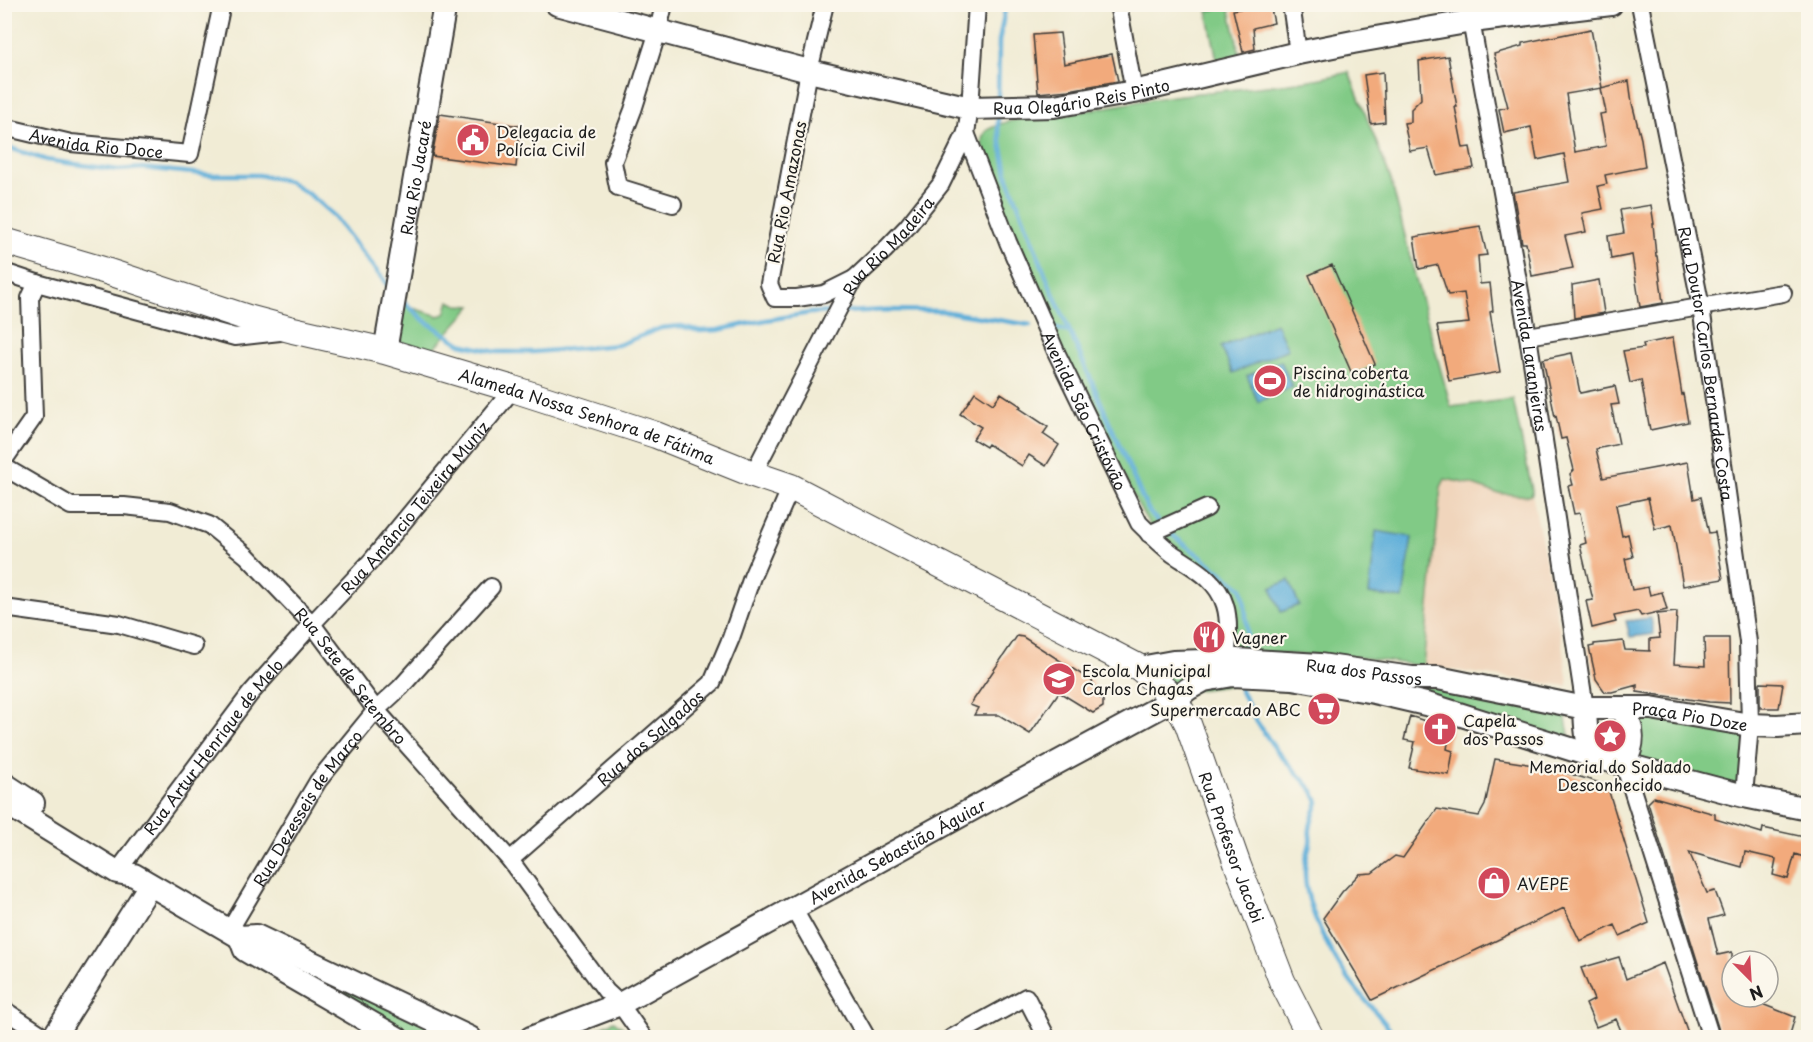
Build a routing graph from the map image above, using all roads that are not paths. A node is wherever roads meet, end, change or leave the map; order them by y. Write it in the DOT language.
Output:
graph roads {
  1 [pos="222,4"];
  2 [pos="445,4"];
  3 [pos="557,4"];
  4 [pos="664,4"];
  5 [pos="825,4"];
  6 [pos="977,4"];
  7 [pos="1118,4"];
  8 [pos="1291,4"];
  9 [pos="1611,4"];
  10 [pos="1640,4"];
  11 [pos="1470,13"];
  12 [pos="658,32"];
  13 [pos="1298,53"];
  14 [pos="809,71"];
  15 [pos="1134,92"];
  16 [pos="987,108"];
  17 [pos="4,127"];
  18 [pos="966,133"];
  19 [pos="673,204"];
  20 [pos="4,241"];
  21 [pos="4,272"];
  22 [pos="854,279"];
  23 [pos="37,283"];
  24 [pos="1783,293"];
  25 [pos="1701,307"];
  26 [pos="293,330"];
  27 [pos="1528,336"];
  28 [pos="385,351"];
  29 [pos="513,389"];
  30 [pos="4,460"];
  31 [pos="4,467"];
  32 [pos="753,474"];
  33 [pos="791,487"];
  34 [pos="1207,508"];
  35 [pos="1149,534"];
  36 [pos="491,587"];
  37 [pos="4,608"];
  38 [pos="312,624"];
  39 [pos="194,646"];
  40 [pos="1239,667"];
  41 [pos="1140,668"];
  42 [pos="1175,699"];
  43 [pos="1585,708"];
  44 [pos="1621,708"];
  45 [pos="376,710"];
  46 [pos="1809,724"];
  47 [pos="1750,725"];
  48 [pos="1596,758"];
  49 [pos="1624,764"];
  50 [pos="4,784"];
  51 [pos="1744,796"];
  52 [pos="4,802"];
  53 [pos="1809,809"];
  54 [pos="510,860"];
  55 [pos="131,874"];
  56 [pos="793,908"];
  57 [pos="235,934"];
  58 [pos="339,976"];
  59 [pos="382,996"];
  60 [pos="328,997"];
  61 [pos="620,1004"];
  62 [pos="4,1010"];
  63 [pos="369,1021"];
  64 [pos="47,1038"];
  65 [pos="53,1038"];
  66 [pos="397,1038"];
  67 [pos="470,1038"];
  68 [pos="531,1038"];
  69 [pos="644,1038"];
  70 [pos="867,1038"];
  71 [pos="951,1038"];
  72 [pos="1047,1038"];
  73 [pos="1311,1038"];
  74 [pos="1711,1038"];
  1 -- 17 [label="street, Avenida Rio Doce"];
  2 -- 28 [label="street, Rua Rio Jacaré"];
  3 -- 12 [label="street, Rua Olegário Reis Pinto"];
  4 -- 12 [label="street"];
  5 -- 14 [label="street, Rua Rio Amazonas"];
  6 -- 16 [label="street, Rua Rio Madeira"];
  7 -- 15 [label="street"];
  8 -- 13 [label="street"];
  9 -- 11 [label="street, Rua Olegário Reis Pinto"];
  10 -- 25 [label="street, Rua Doutor Carlos Bernardes Costa"];
  11 -- 13 [label="street, Rua Olegário Reis Pinto"];
  11 -- 27 [label="street, Avenida Laranjeiras"];
  12 -- 14 [label="street, Rua Olegário Reis Pinto"];
  12 -- 19 [label="street"];
  13 -- 15 [label="street, Rua Olegário Reis Pinto"];
  14 -- 16 [label="street, Rua Olegário Reis Pinto"];
  14 -- 22 [label="street, Rua Rio Amazonas"];
  15 -- 16 [label="street, Rua Olegário Reis Pinto"];
  16 -- 18 [label="street, Rua Rio Madeira"];
  18 -- 22 [label="street, Rua Rio Madeira"];
  18 -- 35 [label="street, Avenida São Cristóvão"];
  20 -- 26 [label="main road, Alameda Nossa Senhora de Fátima"];
  21 -- 23 [label="street"];
  22 -- 32 [label="street, Rua Rio Madeira"];
  23 -- 26 [label="street"];
  23 -- 30 [label="street"];
  24 -- 25 [label="street"];
  25 -- 27 [label="street"];
  25 -- 47 [label="street, Rua Doutor Carlos Bernardes Costa"];
  26 -- 28 [label="main road, Alameda Nossa Senhora de Fátima"];
  27 -- 43 [label="street, Avenida Laranjeiras"];
  28 -- 29 [label="main road, Alameda Nossa Senhora de Fátima"];
  29 -- 32 [label="main road, Alameda Nossa Senhora de Fátima"];
  29 -- 38 [label="street, Rua Amâncio Teixeira Muniz"];
  31 -- 38 [label="street, Rua Sete de Setembro"];
  32 -- 33 [label="main road, Alameda Nossa Senhora de Fátima"];
  33 -- 41 [label="main road, Alameda Nossa Senhora de Fátima"];
  33 -- 54 [label="street, Rua dos Salgados"];
  34 -- 35 [label="street"];
  35 -- 40 [label="street, Avenida São Cristóvão"];
  36 -- 45 [label="street, Rua Dezesseis de Março"];
  37 -- 39 [label="street"];
  38 -- 45 [label="street, Rua Sete de Setembro"];
  38 -- 55 [label="street, Rua Artur Henrique de Melo"];
  40 -- 41 [label="street, Rua dos Passos"];
  40 -- 42 [label="street, Rua dos Passos"];
  40 -- 43 [label="street, Rua dos Passos"];
  40 -- 48 [label="street, Rua dos Passos"];
  41 -- 42 [label="main road, Rua Professor Jacobi"];
  42 -- 56 [label="street, Avenida Sebastião Águiar"];
  42 -- 73 [label="main road, Rua Professor Jacobi"];
  43 -- 44 [label="street, Praça Pio Doze"];
  43 -- 48 [label="street"];
  44 -- 47 [label="street, Praça Pio Doze"];
  44 -- 49 [label="street"];
  45 -- 54 [label="street, Rua Sete de Setembro"];
  45 -- 57 [label="street, Rua Dezesseis de Março"];
  46 -- 47 [label="street"];
  47 -- 51 [label="street, Praça Pio Doze"];
  48 -- 49 [label="street"];
  49 -- 51 [label="street"];
  49 -- 74 [label="street"];
  50 -- 55 [label="street"];
  51 -- 53 [label="street"];
  52 -- 55 [label="street"];
  54 -- 61 [label="street, Rua Sete de Setembro"];
  55 -- 57 [label="street"];
  55 -- 65 [label="street"];
  56 -- 61 [label="street, Avenida Sebastião Águiar"];
  56 -- 70 [label="street"];
  57 -- 58 [label="street"];
  57 -- 60 [label="street"];
  58 -- 59 [label="street"];
  58 -- 60 [label="street"];
  59 -- 63 [label="street"];
  59 -- 67 [label="street"];
  60 -- 63 [label="street"];
  61 -- 68 [label="street, Avenida Sebastião Águiar"];
  61 -- 69 [label="street, Rua Sete de Setembro"];
  62 -- 64 [label="street"];
  63 -- 66 [label="street"];
  71 -- 72 [label="street"];
}
